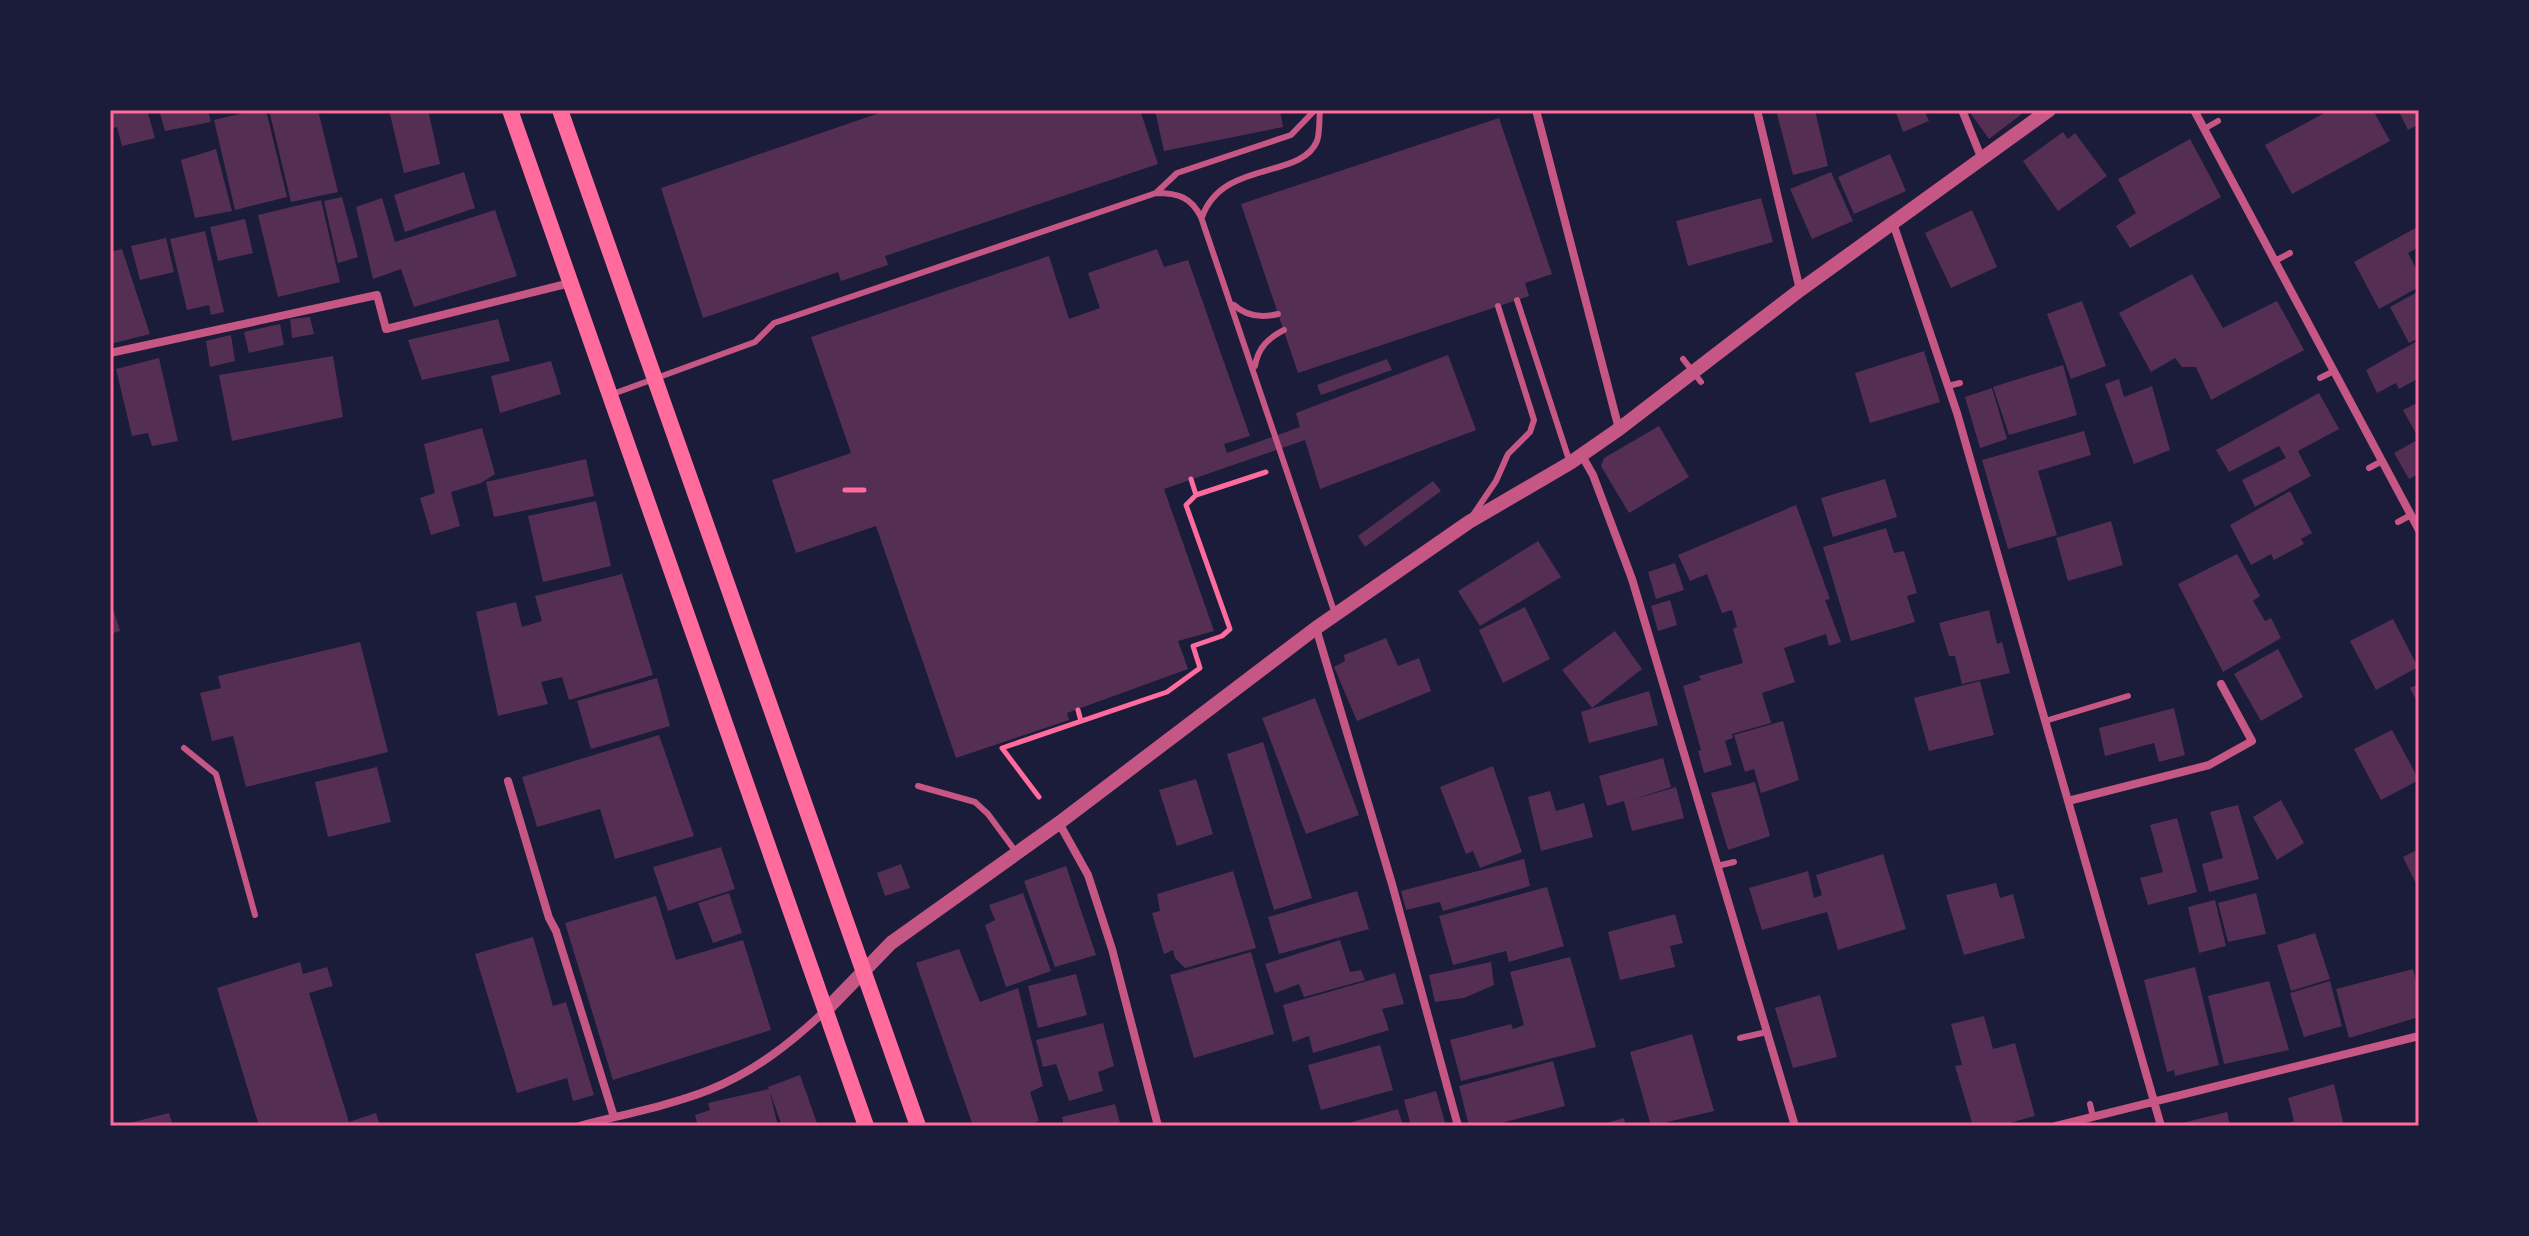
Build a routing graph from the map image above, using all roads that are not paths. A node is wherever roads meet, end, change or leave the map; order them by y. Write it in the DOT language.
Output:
graph roads {
  1 [pos="510,110"];
  2 [pos="560,110"];
  3 [pos="1318,110"];
  4 [pos="1536,110"];
  5 [pos="1757,110"];
  6 [pos="1962,110"];
  7 [pos="2049,110"];
  8 [pos="2194,110"];
  9 [pos="2218,121"];
  10 [pos="2204,129"];
  11 [pos="1981,157"];
  12 [pos="1156,193"];
  13 [pos="1201,217"];
  14 [pos="1893,223"];
  15 [pos="2290,253"];
  16 [pos="2275,261"];
  17 [pos="570,283"];
  18 [pos="1800,290"];
  19 [pos="1517,300"];
  20 [pos="1231,303"];
  21 [pos="1498,306"];
  22 [pos="1278,314"];
  23 [pos="1284,330"];
  24 [pos="110,353"];
  25 [pos="1683,359"];
  26 [pos="1254,369"];
  27 [pos="2334,371"];
  28 [pos="1697,377"];
  29 [pos="2320,378"];
  30 [pos="654,379"];
  31 [pos="1960,383"];
  32 [pos="1948,386"];
  33 [pos="610,395"];
  34 [pos="1619,429"];
  35 [pos="1576,458"];
  36 [pos="2382,461"];
  37 [pos="2369,468"];
  38 [pos="2411,515"];
  39 [pos="1469,522"];
  40 [pos="2398,522"];
  41 [pos="2419,530"];
  42 [pos="1335,614"];
  43 [pos="1316,628"];
  44 [pos="2221,684"];
  45 [pos="2128,696"];
  46 [pos="2045,721"];
  47 [pos="184,748"];
  48 [pos="508,781"];
  49 [pos="918,786"];
  50 [pos="2068,801"];
  51 [pos="1059,823"];
  52 [pos="527,843"];
  53 [pos="517,846"];
  54 [pos="1017,854"];
  55 [pos="1734,862"];
  56 [pos="1717,866"];
  57 [pos="255,915"];
  58 [pos="864,973"];
  59 [pos="826,1010"];
  60 [pos="1767,1032"];
  61 [pos="2419,1036"];
  62 [pos="1740,1038"];
  63 [pos="2154,1101"];
  64 [pos="2090,1104"];
  65 [pos="614,1117"];
  66 [pos="2093,1117"];
  67 [pos="579,1126"];
  68 [pos="866,1126"];
  69 [pos="918,1126"];
  70 [pos="1158,1126"];
  71 [pos="1458,1126"];
  72 [pos="1795,1126"];
  73 [pos="2056,1126"];
  74 [pos="2161,1126"];
  1 -- 17 [label="main road"];
  2 -- 30 [label="main road"];
  3 -- 12 [label="lane"];
  3 -- 13 [label="lane"];
  4 -- 34 [label="street"];
  5 -- 18 [label="street"];
  6 -- 11 [label="street"];
  7 -- 11 [label="street"];
  8 -- 10 [label="street"];
  9 -- 10 [label="lane"];
  10 -- 16 [label="street"];
  11 -- 14 [label="street"];
  12 -- 13 [label="lane"];
  12 -- 30 [label="lane"];
  13 -- 20 [label="lane"];
  14 -- 18 [label="street"];
  14 -- 32 [label="street"];
  15 -- 16 [label="lane"];
  16 -- 27 [label="street"];
  17 -- 24 [label="street"];
  17 -- 33 [label="main road"];
  18 -- 28 [label="street"];
  19 -- 35 [label="lane"];
  20 -- 22 [label="lane"];
  20 -- 26 [label="lane"];
  21 -- 39 [label="lane"];
  23 -- 26 [label="lane"];
  25 -- 28 [label="lane"];
  26 -- 42 [label="lane"];
  27 -- 29 [label="lane"];
  27 -- 36 [label="street"];
  28 -- 34 [label="street"];
  30 -- 33 [label="lane"];
  30 -- 58 [label="main road"];
  31 -- 32 [label="lane"];
  32 -- 46 [label="street"];
  33 -- 59 [label="main road"];
  34 -- 35 [label="street"];
  35 -- 39 [label="street"];
  35 -- 56 [label="street"];
  36 -- 37 [label="lane"];
  36 -- 38 [label="street"];
  38 -- 40 [label="lane"];
  38 -- 41 [label="street"];
  39 -- 42 [label="street"];
  42 -- 43 [label="street"];
  43 -- 51 [label="street"];
  43 -- 71 [label="street"];
  44 -- 50 [label="street"];
  45 -- 46 [label="lane"];
  46 -- 50 [label="street"];
  47 -- 57 [label="lane"];
  48 -- 52 [label="street"];
  49 -- 54 [label="lane"];
  50 -- 63 [label="street"];
  51 -- 54 [label="street"];
  51 -- 70 [label="street"];
  52 -- 53 [label="lane"];
  52 -- 65 [label="street"];
  54 -- 58 [label="street"];
  55 -- 56 [label="lane"];
  56 -- 60 [label="street"];
  58 -- 59 [label="street"];
  58 -- 69 [label="main road"];
  59 -- 65 [label="street"];
  59 -- 68 [label="main road"];
  60 -- 62 [label="lane"];
  60 -- 72 [label="street"];
  61 -- 63 [label="street"];
  63 -- 66 [label="street"];
  63 -- 74 [label="street"];
  64 -- 66 [label="lane"];
  65 -- 67 [label="street"];
  66 -- 73 [label="street"];
}
